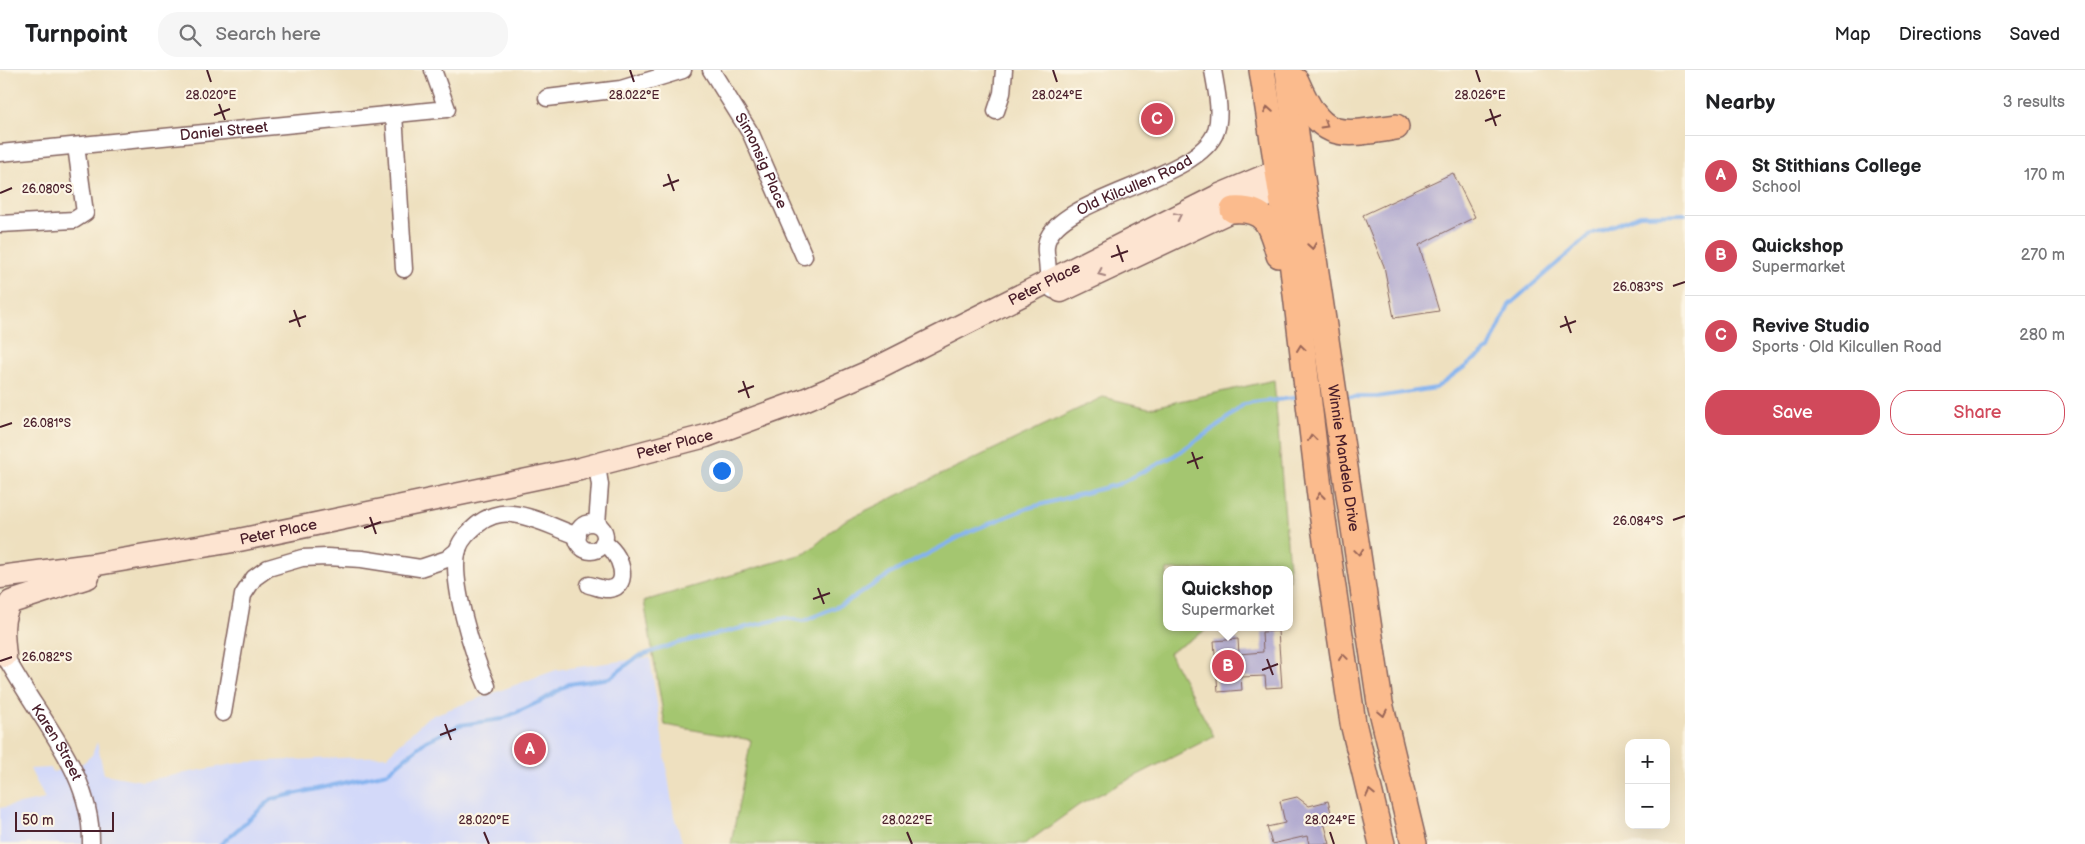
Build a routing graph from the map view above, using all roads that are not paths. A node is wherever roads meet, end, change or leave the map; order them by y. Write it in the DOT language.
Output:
graph roads {
  1 [pos="433,70"];
  2 [pos="684,70"];
  3 [pos="711,70"];
  4 [pos="1004,70"];
  5 [pos="1214,70"];
  6 [pos="1262,70"];
  7 [pos="1290,70"];
  8 [pos="548,98"];
  9 [pos="996,112"];
  10 [pos="394,114"];
  11 [pos="1396,127"];
  12 [pos="76,146"];
  13 [pos="0,152"];
  14 [pos="1290,178"];
  15 [pos="1232,210"];
  16 [pos="0,224"];
  17 [pos="804,256"];
  18 [pos="404,269"];
  19 [pos="1052,287"];
  20 [pos="1298,320"];
  21 [pos="598,471"];
  22 [pos="597,524"];
  23 [pos="578,536"];
  24 [pos="603,543"];
  25 [pos="458,550"];
  26 [pos="429,566"];
  27 [pos="457,576"];
  28 [pos="0,577"];
  29 [pos="88,577"];
  30 [pos="589,585"];
  31 [pos="0,591"];
  32 [pos="3,652"];
  33 [pos="487,686"];
  34 [pos="223,713"];
  35 [pos="91,844"];
  36 [pos="1382,844"];
  37 [pos="1414,844"];
  1 -- 10 [label="street, Daniel Street"];
  2 -- 8 [label="street"];
  3 -- 17 [label="street, Simonsig Place"];
  4 -- 9 [label="street"];
  5 -- 19 [label="street, Old Kilcullen Road"];
  14 -- 6 [label="main road, Winnie Mandela Drive, one-way"];
  7 -- 11 [label="main road, one-way"];
  7 -- 14 [label="main road, Winnie Mandela Drive"];
  10 -- 12 [label="street, Daniel Street"];
  10 -- 18 [label="street"];
  12 -- 13 [label="street, Daniel Street"];
  12 -- 16 [label="street"];
  14 -- 15 [label="main road, Peter Place"];
  19 -- 14 [label="main road, Peter Place, one-way"];
  14 -- 20 [label="main road, Winnie Mandela Drive"];
  14 -- 37 [label="main road, Winnie Mandela Drive, one-way"];
  15 -- 19 [label="main road, Peter Place, one-way"];
  15 -- 20 [label="main road"];
  19 -- 21 [label="main road, Peter Place"];
  36 -- 20 [label="main road, Winnie Mandela Drive, one-way"];
  21 -- 22 [label="street"];
  21 -- 28 [label="main road, Peter Place"];
  21 -- 29 [label="main road, Peter Place"];
  22 -- 23 [label="street"];
  22 -- 24 [label="street"];
  23 -- 24 [label="street"];
  23 -- 25 [label="street"];
  24 -- 30 [label="street"];
  25 -- 26 [label="street"];
  25 -- 27 [label="street"];
  26 -- 27 [label="street"];
  26 -- 34 [label="street"];
  27 -- 33 [label="street"];
  29 -- 31 [label="main road, Peter Place"];
  29 -- 32 [label="main road"];
  32 -- 35 [label="street, Karen Street"];
}
